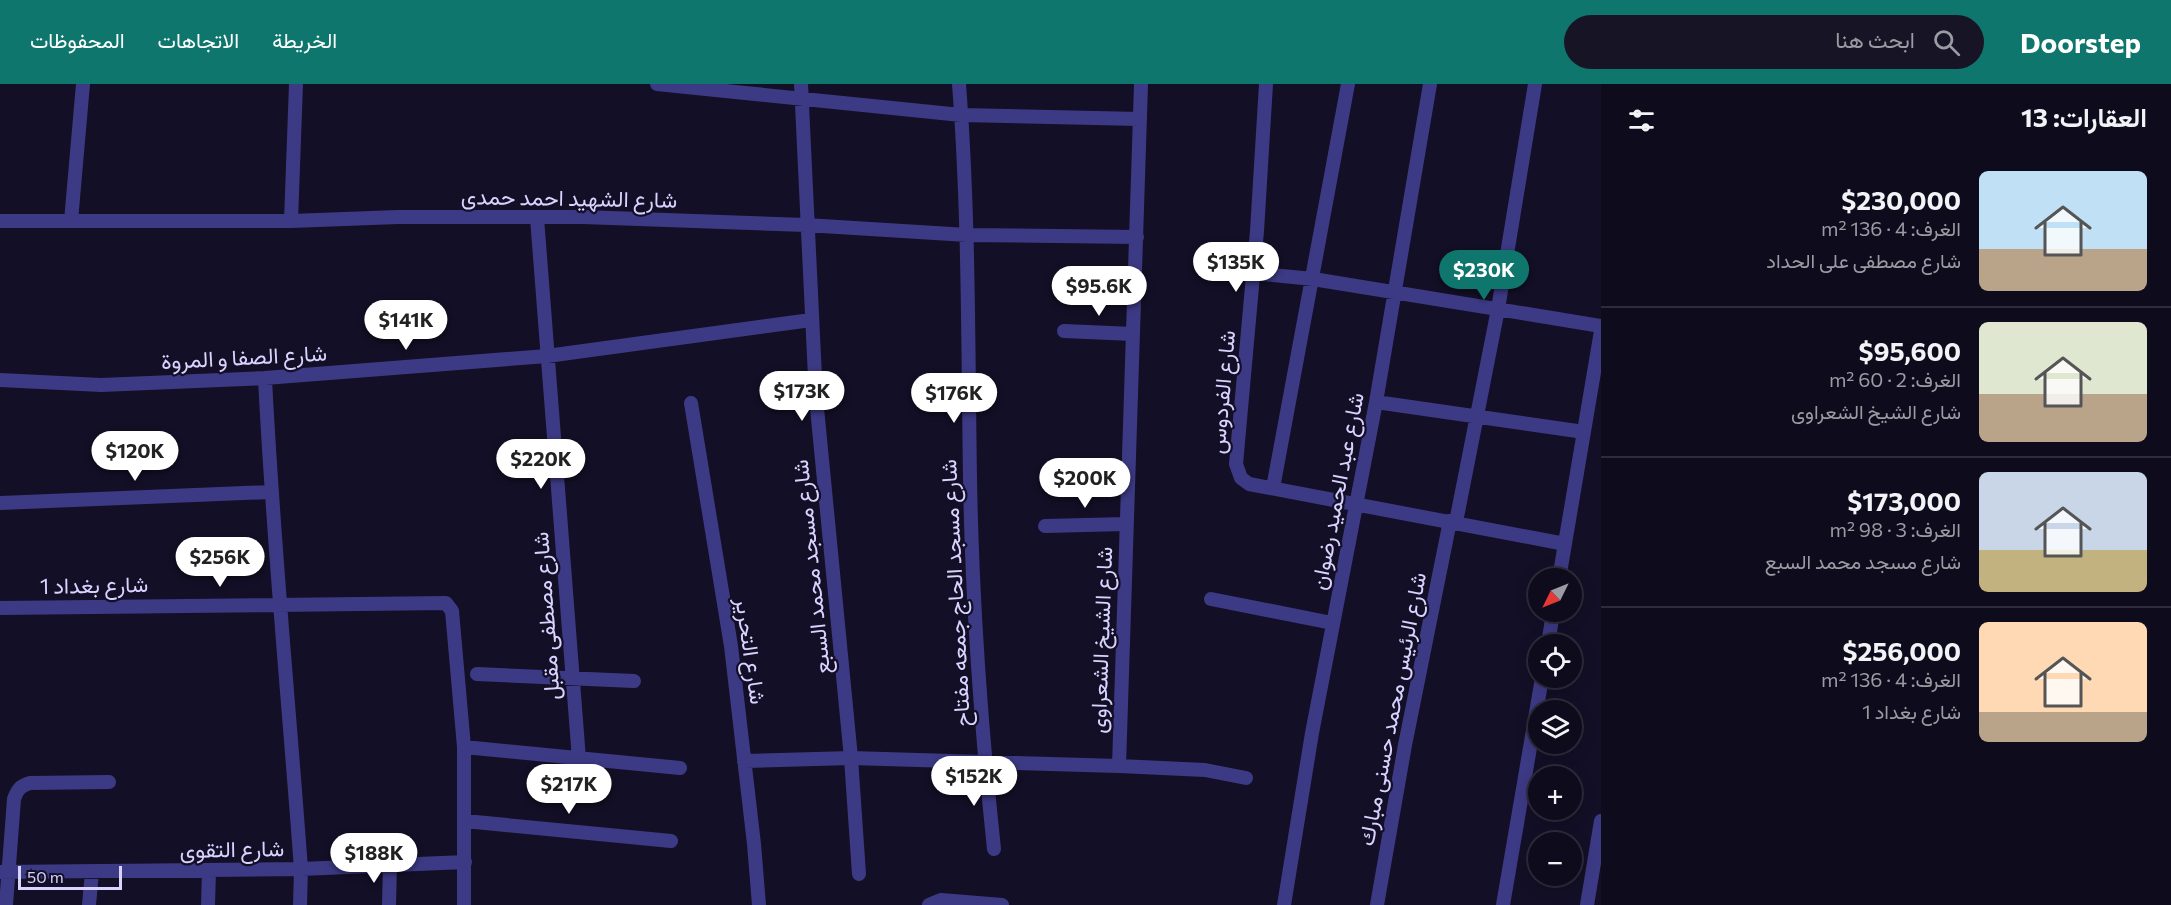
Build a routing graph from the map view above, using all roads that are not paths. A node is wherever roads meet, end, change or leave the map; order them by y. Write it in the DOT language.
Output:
graph roads {
  1 [pos="83,84"];
  2 [pos="296,84"];
  3 [pos="657,84"];
  4 [pos="801,84"];
  5 [pos="959,84"];
  6 [pos="1141,84"];
  7 [pos="1266,84"];
  8 [pos="1348,84"];
  9 [pos="1430,84"];
  10 [pos="1535,84"];
  11 [pos="801,99"];
  12 [pos="961,115"];
  13 [pos="1140,119"];
  14 [pos="537,218"];
  15 [pos="0,221"];
  16 [pos="71,221"];
  17 [pos="291,221"];
  18 [pos="806,225"];
  19 [pos="967,235"];
  20 [pos="1137,237"];
  21 [pos="1253,273"];
  22 [pos="1313,279"];
  23 [pos="1395,293"];
  24 [pos="1498,309"];
  25 [pos="812,320"];
  26 [pos="1601,326"];
  27 [pos="1064,331"];
  28 [pos="1601,331"];
  29 [pos="1133,334"];
  30 [pos="547,356"];
  31 [pos="265,378"];
  32 [pos="0,380"];
  33 [pos="1376,402"];
  34 [pos="691,403"];
  35 [pos="1477,415"];
  36 [pos="1584,432"];
  37 [pos="1273,488"];
  38 [pos="270,492"];
  39 [pos="0,503"];
  40 [pos="1355,503"];
  41 [pos="1453,522"];
  42 [pos="1126,524"];
  43 [pos="1045,526"];
  44 [pos="1565,544"];
  45 [pos="1561,568"];
  46 [pos="1211,598"];
  47 [pos="281,603"];
  48 [pos="0,608"];
  49 [pos="1332,623"];
  50 [pos="477,674"];
  51 [pos="571,678"];
  52 [pos="634,681"];
  53 [pos="1540,688"];
  54 [pos="464,747"];
  55 [pos="851,758"];
  56 [pos="579,759"];
  57 [pos="744,761"];
  58 [pos="985,762"];
  59 [pos="1119,766"];
  60 [pos="680,768"];
  61 [pos="1246,778"];
  62 [pos="109,782"];
  63 [pos="465,821"];
  64 [pos="1601,821"];
  65 [pos="671,841"];
  66 [pos="994,849"];
  67 [pos="465,862"];
  68 [pos="390,864"];
  69 [pos="301,869"];
  70 [pos="209,871"];
  71 [pos="5,872"];
  72 [pos="92,872"];
  73 [pos="860,874"];
  74 [pos="6,905"];
  75 [pos="89,905"];
  76 [pos="208,905"];
  77 [pos="300,905"];
  78 [pos="389,905"];
  79 [pos="464,905"];
  80 [pos="759,905"];
  81 [pos="929,905"];
  82 [pos="1002,905"];
  83 [pos="1284,905"];
  84 [pos="1377,905"];
  85 [pos="1503,905"];
  86 [pos="1587,905"];
  1 -- 16 [label="street"];
  2 -- 17 [label="street"];
  3 -- 11 [label="street"];
  4 -- 11 [label="street, شارع مسجد محمد السبع"];
  5 -- 12 [label="street, شارع مسجد الحاج جمعه مفتاح"];
  6 -- 13 [label="street, شارع الشيخ الشعراوى"];
  7 -- 21 [label="street, شارع الفردوس"];
  8 -- 22 [label="street"];
  9 -- 23 [label="street, شارع عبد الحميد رضوان"];
  10 -- 24 [label="street, شارع الرئيس محمد حسنى مبارك"];
  11 -- 12 [label="street"];
  11 -- 18 [label="street, شارع مسجد محمد السبع"];
  12 -- 13 [label="street"];
  12 -- 19 [label="street, شارع مسجد الحاج جمعه مفتاح"];
  13 -- 20 [label="street, شارع الشيخ الشعراوى"];
  14 -- 17 [label="street, شارع الشهيد احمد حمدى"];
  14 -- 18 [label="street, شارع الشهيد احمد حمدى"];
  14 -- 30 [label="street, شارع مصطفى مقبل"];
  15 -- 16 [label="street, شارع الشهيد احمد حمدى"];
  16 -- 17 [label="street, شارع الشهيد احمد حمدى"];
  18 -- 19 [label="street, شارع الشهيد احمد حمدى"];
  18 -- 25 [label="street, شارع مسجد محمد السبع"];
  19 -- 20 [label="street, شارع الشهيد احمد حمدى"];
  19 -- 58 [label="street, شارع مسجد الحاج جمعه مفتاح"];
  20 -- 29 [label="street, شارع الشيخ الشعراوى"];
  21 -- 22 [label="street"];
  21 -- 37 [label="street, شارع الفردوس"];
  22 -- 23 [label="street"];
  22 -- 37 [label="street"];
  23 -- 24 [label="street"];
  23 -- 33 [label="street, شارع عبد الحميد رضوان"];
  24 -- 26 [label="street"];
  24 -- 35 [label="street, شارع الرئيس محمد حسنى مبارك"];
  25 -- 30 [label="street, شارع الصفا و المروة"];
  25 -- 55 [label="street, شارع مسجد محمد السبع"];
  27 -- 29 [label="street"];
  28 -- 36 [label="street"];
  29 -- 42 [label="street, شارع الشيخ الشعراوى"];
  30 -- 31 [label="street, شارع الصفا و المروة"];
  30 -- 51 [label="street, شارع مصطفى مقبل"];
  31 -- 32 [label="street, شارع الصفا و المروة"];
  31 -- 38 [label="street"];
  33 -- 35 [label="street"];
  33 -- 40 [label="street, شارع عبد الحميد رضوان"];
  34 -- 57 [label="street, شارع التحرير"];
  35 -- 36 [label="street"];
  35 -- 41 [label="street, شارع الرئيس محمد حسنى مبارك"];
  36 -- 44 [label="street"];
  37 -- 40 [label="street"];
  38 -- 39 [label="street"];
  38 -- 47 [label="street"];
  40 -- 41 [label="street"];
  40 -- 49 [label="street, شارع عبد الحميد رضوان"];
  41 -- 44 [label="street"];
  41 -- 84 [label="street, شارع الرئيس محمد حسنى مبارك"];
  42 -- 43 [label="street"];
  42 -- 59 [label="street, شارع الشيخ الشعراوى"];
  44 -- 45 [label="street"];
  46 -- 49 [label="street"];
  47 -- 48 [label="street, شارع بغداد 1"];
  47 -- 54 [label="street, شارع بغداد 1"];
  47 -- 69 [label="street"];
  49 -- 83 [label="street, شارع عبد الحميد رضوان"];
  50 -- 51 [label="street"];
  51 -- 52 [label="street"];
  51 -- 56 [label="street, شارع مصطفى مقبل"];
  53 -- 85 [label="street"];
  54 -- 56 [label="street"];
  54 -- 63 [label="street"];
  55 -- 57 [label="street"];
  55 -- 58 [label="street"];
  55 -- 73 [label="street, شارع مسجد محمد السبع"];
  56 -- 60 [label="street"];
  57 -- 80 [label="street, شارع التحرير"];
  58 -- 59 [label="street"];
  58 -- 66 [label="street, شارع مسجد الحاج جمعه مفتاح"];
  59 -- 61 [label="street"];
  62 -- 71 [label="street"];
  63 -- 65 [label="street"];
  63 -- 67 [label="street"];
  64 -- 86 [label="street"];
  67 -- 68 [label="street, شارع التقوى"];
  67 -- 79 [label="street"];
  68 -- 69 [label="street, شارع التقوى"];
  68 -- 78 [label="street"];
  69 -- 70 [label="street, شارع التقوى"];
  69 -- 77 [label="street"];
  70 -- 72 [label="street, شارع التقوى"];
  70 -- 76 [label="street"];
  71 -- 72 [label="street, شارع التقوى"];
  71 -- 74 [label="street"];
  72 -- 75 [label="street"];
  81 -- 82 [label="street"];
}
